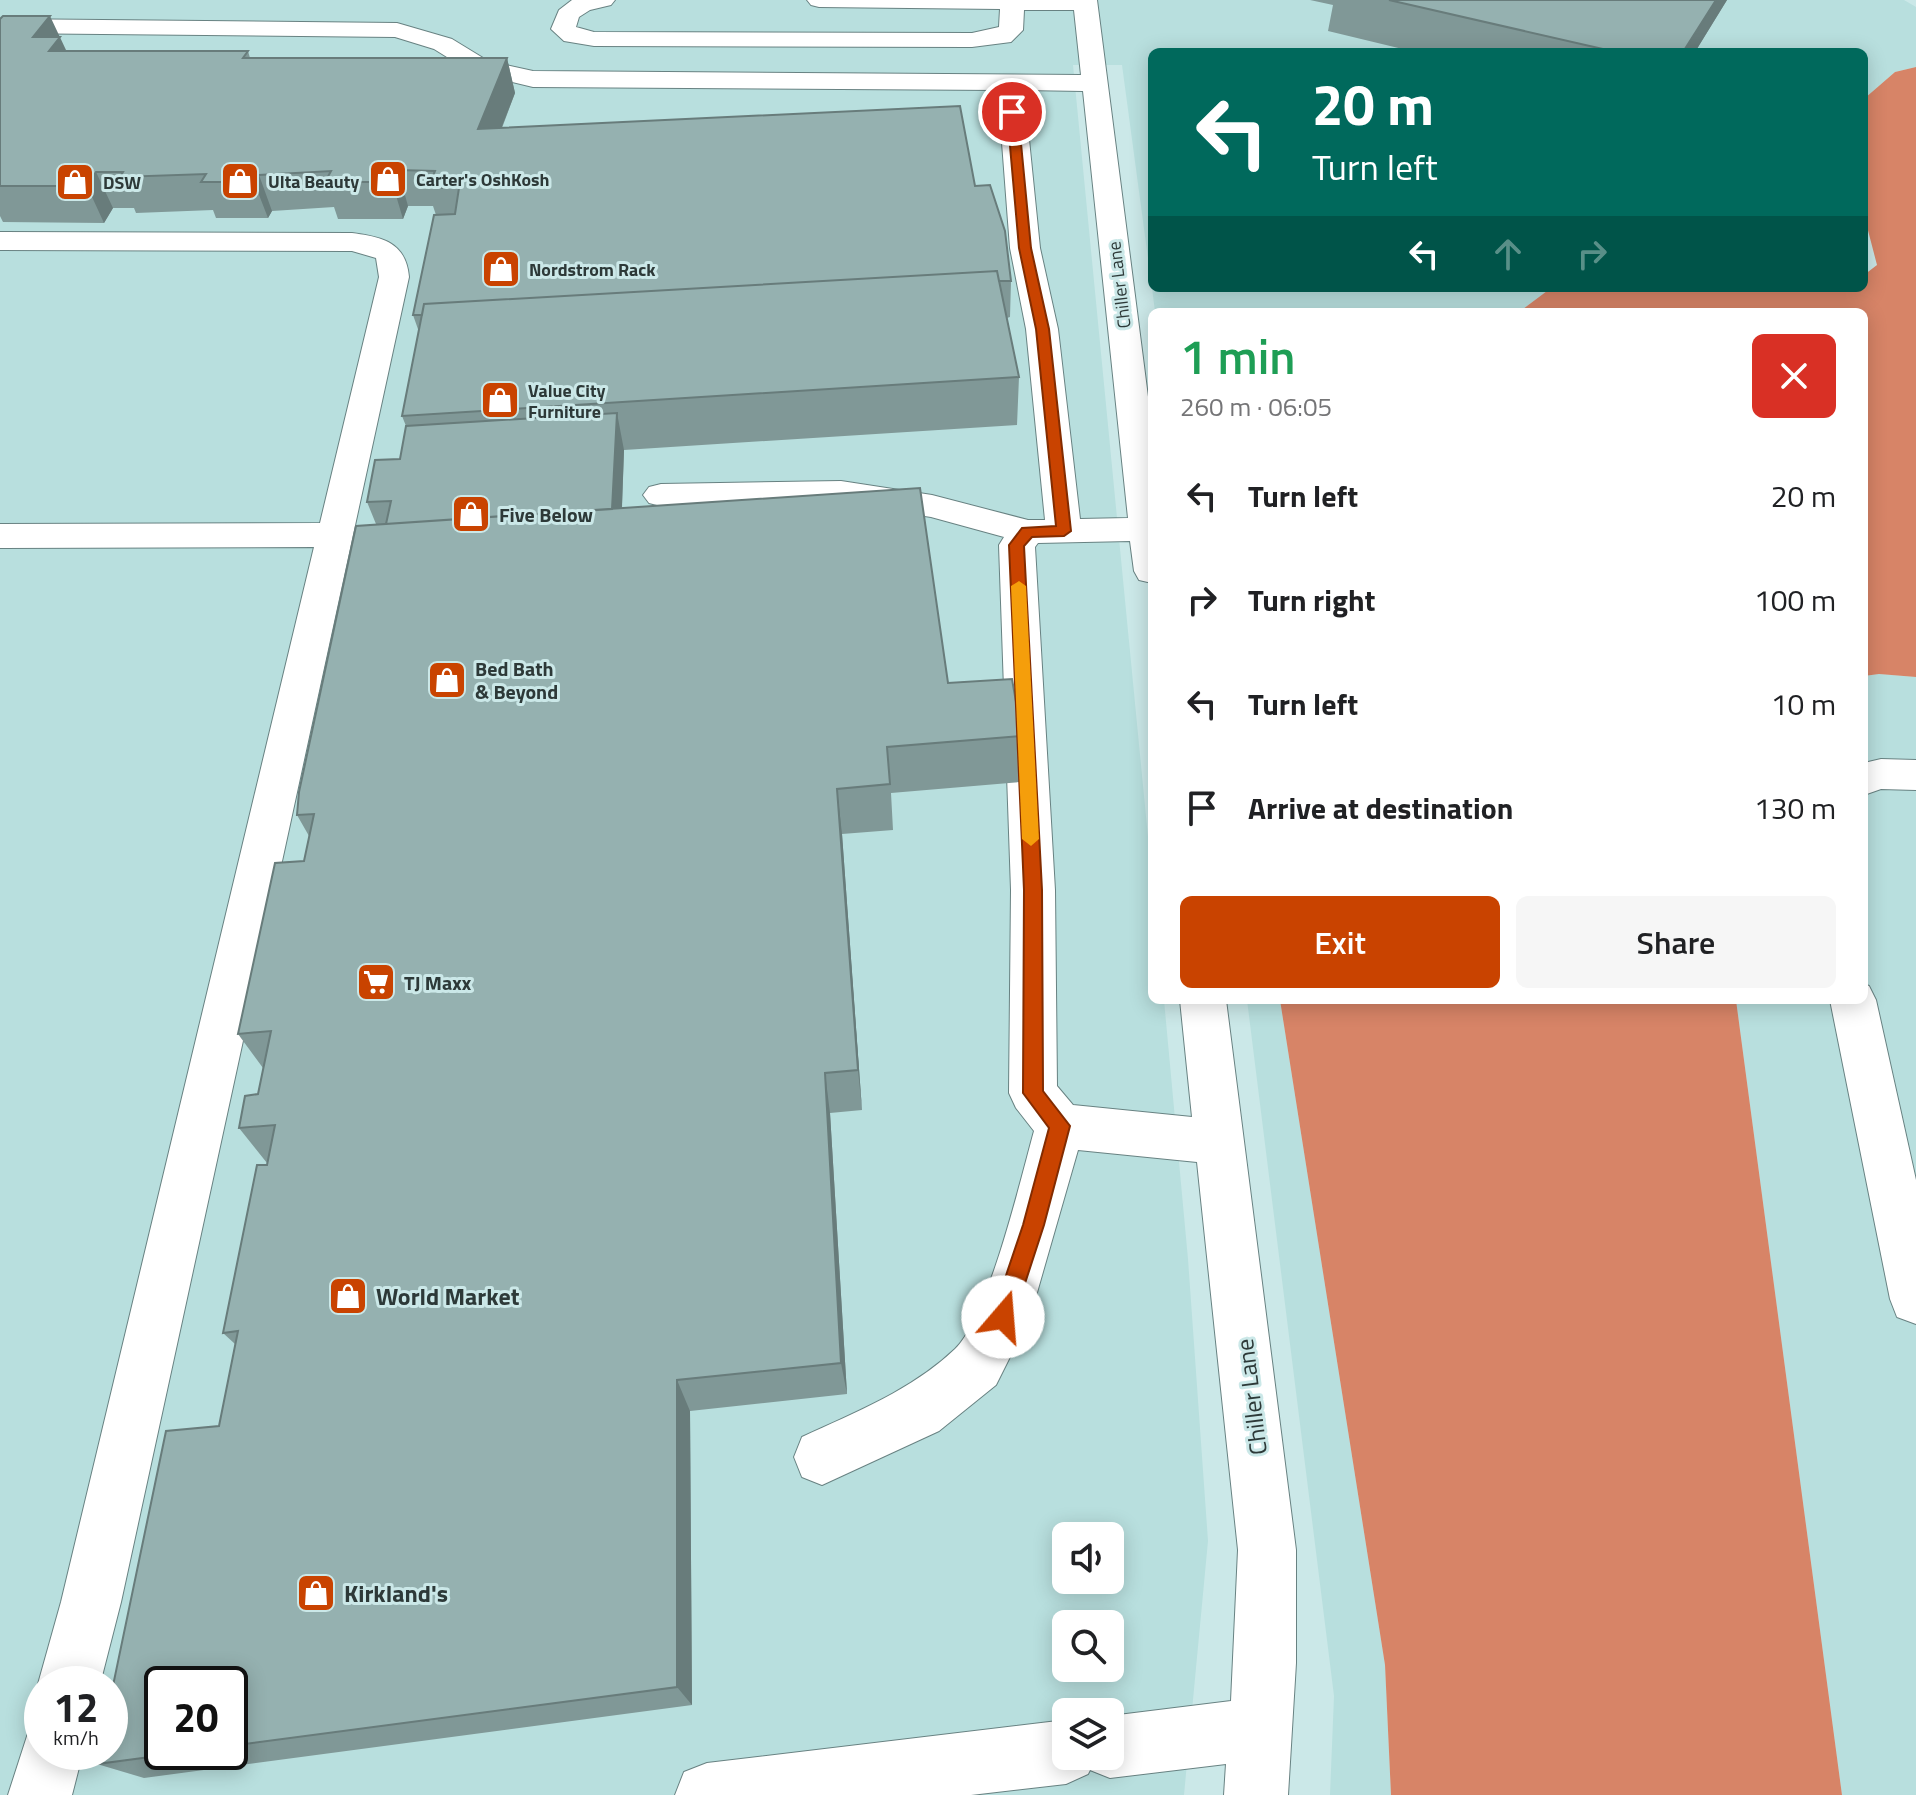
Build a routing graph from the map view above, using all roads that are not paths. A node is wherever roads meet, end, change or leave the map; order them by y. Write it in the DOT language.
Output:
graph roads {
  1 [pos="603,0"];
  2 [pos="819,0"];
  3 [pos="1085,1"];
  4 [pos="1012,2"];
  5 [pos="0,26"];
  6 [pos="1010,83"];
  7 [pos="1095,83"];
  8 [pos="0,241"];
  9 [pos="661,495"];
  10 [pos="1147,529"];
  11 [pos="1046,531"];
  12 [pos="335,535"];
  13 [pos="0,536"];
  14 [pos="1148,537"];
  15 [pos="1916,775"];
  16 [pos="1868,778"];
  17 [pos="1203,1004"];
  18 [pos="1854,1004"];
  19 [pos="1060,1126"];
  20 [pos="1220,1142"];
  21 [pos="1916,1299"];
  22 [pos="822,1457"];
  23 [pos="74,1666"];
  24 [pos="1261,1729"];
  25 [pos="1124,1745"];
  26 [pos="1052,1754"];
  27 [pos="46,1770"];
  28 [pos="40,1795"];
  29 [pos="707,1795"];
  30 [pos="1256,1795"];
  1 -- 4 [label="street"];
  2 -- 4 [label="street"];
  3 -- 4 [label="street"];
  3 -- 7 [label="street, Chiller Lane"];
  5 -- 6 [label="street"];
  6 -- 7 [label="street"];
  6 -- 11 [label="street"];
  7 -- 10 [label="street, Chiller Lane"];
  8 -- 12 [label="street"];
  9 -- 11 [label="street"];
  10 -- 11 [label="street"];
  10 -- 14 [label="street, Chiller Lane"];
  11 -- 19 [label="street"];
  12 -- 13 [label="street"];
  12 -- 23 [label="street"];
  15 -- 16 [label="street"];
  17 -- 20 [label="street, Chiller Lane"];
  18 -- 21 [label="street"];
  19 -- 20 [label="street"];
  19 -- 22 [label="street"];
  20 -- 24 [label="street, Chiller Lane"];
  24 -- 25 [label="street"];
  24 -- 30 [label="street, Chiller Lane"];
  26 -- 29 [label="street"];
  27 -- 28 [label="street"];
}
